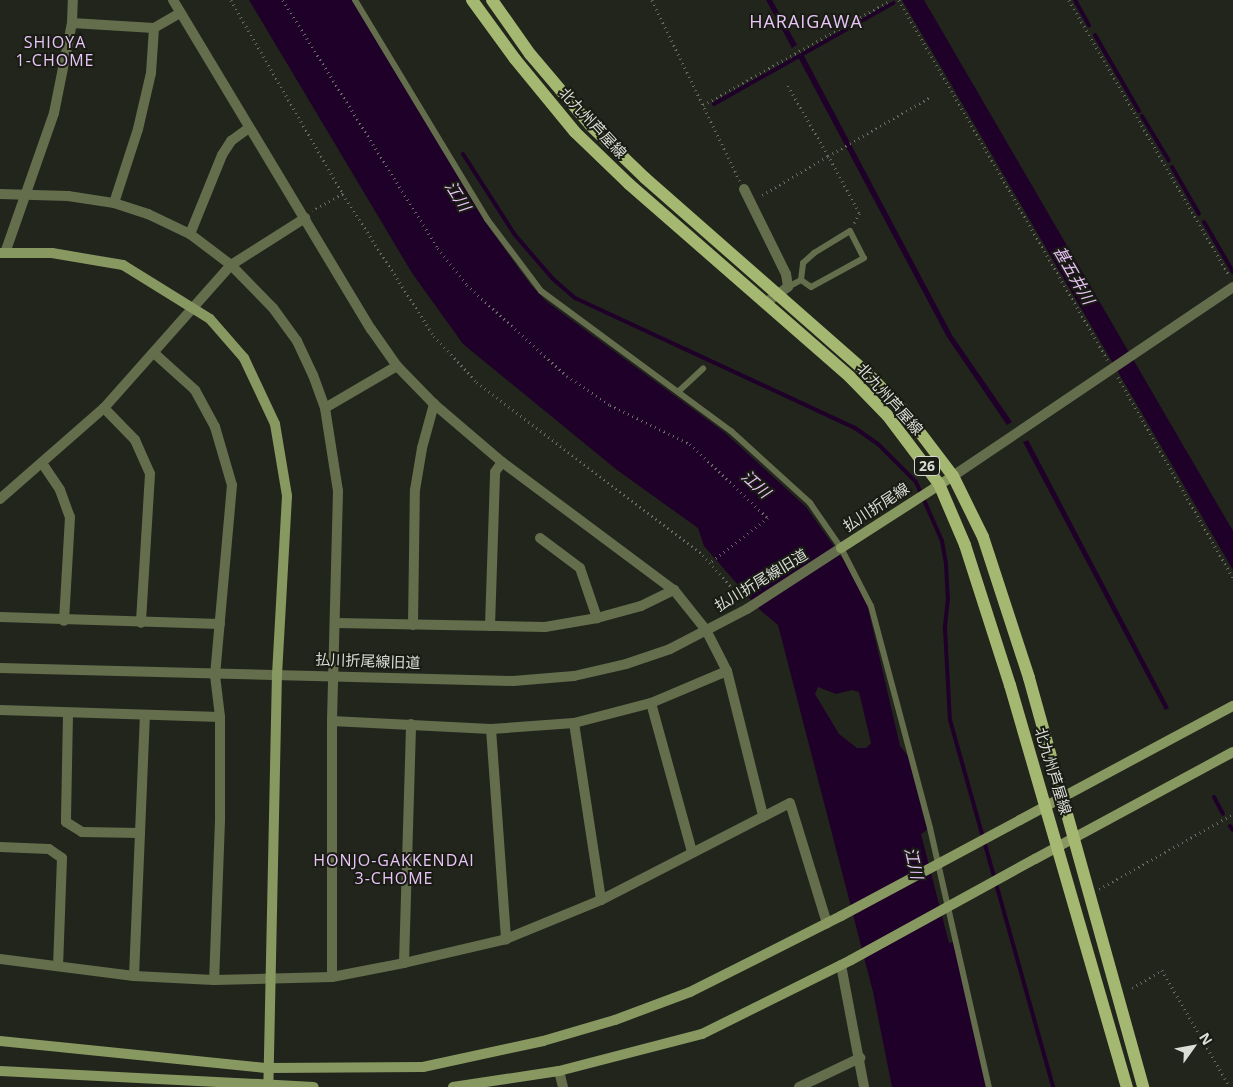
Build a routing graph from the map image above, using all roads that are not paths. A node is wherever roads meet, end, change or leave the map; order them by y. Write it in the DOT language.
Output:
graph roads {
  1 [pos="73,0"];
  2 [pos="173,0"];
  3 [pos="355,0"];
  4 [pos="472,0"];
  5 [pos="492,0"];
  6 [pos="180,13"];
  7 [pos="72,23"];
  8 [pos="154,28"];
  9 [pos="249,128"];
  10 [pos="744,189"];
  11 [pos="0,194"];
  12 [pos="24,194"];
  13 [pos="114,203"];
  14 [pos="304,217"];
  15 [pos="190,234"];
  16 [pos="2,253"];
  17 [pos="231,265"];
  18 [pos="800,280"];
  19 [pos="1233,286"];
  20 [pos="783,290"];
  21 [pos="765,303"];
  22 [pos="193,309"];
  23 [pos="154,353"];
  24 [pos="397,366"];
  25 [pos="703,369"];
  26 [pos="679,391"];
  27 [pos="434,404"];
  28 [pos="104,408"];
  29 [pos="325,408"];
  30 [pos="502,462"];
  31 [pos="42,463"];
  32 [pos="953,476"];
  33 [pos="939,484"];
  34 [pos="0,499"];
  35 [pos="540,538"];
  36 [pos="839,550"];
  37 [pos="674,590"];
  38 [pos="0,617"];
  39 [pos="597,618"];
  40 [pos="64,621"];
  41 [pos="141,623"];
  42 [pos="336,623"];
  43 [pos="220,624"];
  44 [pos="413,624"];
  45 [pos="490,626"];
  46 [pos="706,630"];
  47 [pos="0,668"];
  48 [pos="727,671"];
  49 [pos="277,673"];
  50 [pos="216,675"];
  51 [pos="333,675"];
  52 [pos="650,703"];
  53 [pos="1233,706"];
  54 [pos="0,710"];
  55 [pos="68,714"];
  56 [pos="144,715"];
  57 [pos="220,717"];
  58 [pos="332,721"];
  59 [pos="574,723"];
  60 [pos="411,724"];
  61 [pos="491,729"];
  62 [pos="1233,752"];
  63 [pos="1063,796"];
  64 [pos="1047,806"];
  65 [pos="763,816"];
  66 [pos="140,833"];
  67 [pos="1075,838"];
  68 [pos="0,847"];
  69 [pos="1059,847"];
  70 [pos="692,852"];
  71 [pos="601,900"];
  72 [pos="827,923"];
  73 [pos="506,939"];
  74 [pos="0,959"];
  75 [pos="404,964"];
  76 [pos="58,965"];
  77 [pos="841,965"];
  78 [pos="134,976"];
  79 [pos="332,977"];
  80 [pos="214,980"];
  81 [pos="272,980"];
  82 [pos="0,1041"];
  83 [pos="860,1058"];
  84 [pos="268,1068"];
  85 [pos="0,1071"];
  86 [pos="560,1071"];
  87 [pos="268,1087"];
  88 [pos="314,1087"];
  89 [pos="453,1087"];
  90 [pos="563,1087"];
  91 [pos="800,1087"];
  92 [pos="864,1087"];
  93 [pos="989,1087"];
  94 [pos="1127,1087"];
  95 [pos="1143,1087"];
  1 -- 7 [label="street"];
  2 -- 6 [label="street"];
  3 -- 26 [label="lane"];
  4 -- 21 [label="main road, 北九州芦屋線 / 26"];
  5 -- 20 [label="main road, 北九州芦屋線 / 26"];
  6 -- 8 [label="street"];
  6 -- 9 [label="street"];
  7 -- 8 [label="street"];
  7 -- 12 [label="street"];
  8 -- 13 [label="street"];
  9 -- 14 [label="street"];
  9 -- 15 [label="street"];
  10 -- 20 [label="street"];
  11 -- 12 [label="street"];
  12 -- 13 [label="street"];
  12 -- 16 [label="street"];
  13 -- 15 [label="street"];
  14 -- 17 [label="street"];
  14 -- 24 [label="street"];
  15 -- 17 [label="street"];
  16 -- 22 [label="street"];
  17 -- 22 [label="street"];
  17 -- 29 [label="street"];
  18 -- 18 [label="lane"];
  18 -- 20 [label="lane"];
  19 -- 32 [label="street"];
  20 -- 21 [label="street"];
  20 -- 32 [label="main road, 北九州芦屋線 / 26"];
  21 -- 33 [label="main road, 北九州芦屋線 / 26"];
  22 -- 23 [label="street"];
  22 -- 49 [label="street"];
  23 -- 28 [label="street"];
  23 -- 43 [label="street"];
  24 -- 27 [label="street"];
  24 -- 29 [label="street"];
  25 -- 26 [label="lane"];
  26 -- 36 [label="lane"];
  27 -- 30 [label="street"];
  27 -- 44 [label="street"];
  28 -- 31 [label="street"];
  28 -- 41 [label="street"];
  29 -- 42 [label="street"];
  30 -- 37 [label="street"];
  30 -- 45 [label="street"];
  31 -- 34 [label="street"];
  31 -- 40 [label="street"];
  32 -- 33 [label="street, 払川折尾線"];
  32 -- 63 [label="main road, 北九州芦屋線 / 26"];
  33 -- 36 [label="street, 払川折尾線"];
  33 -- 64 [label="main road, 北九州芦屋線 / 26"];
  35 -- 39 [label="street"];
  36 -- 46 [label="street, 払川折尾線旧道"];
  36 -- 93 [label="lane"];
  37 -- 39 [label="street"];
  37 -- 46 [label="street"];
  38 -- 40 [label="street"];
  39 -- 45 [label="street"];
  40 -- 41 [label="street"];
  41 -- 43 [label="street"];
  42 -- 44 [label="street"];
  42 -- 51 [label="street"];
  43 -- 50 [label="street"];
  44 -- 45 [label="street"];
  46 -- 48 [label="street"];
  46 -- 51 [label="street, 払川折尾線旧道"];
  47 -- 50 [label="street, 払川折尾線旧道"];
  48 -- 52 [label="street"];
  48 -- 65 [label="street"];
  49 -- 50 [label="street, 払川折尾線旧道"];
  49 -- 51 [label="street, 払川折尾線旧道"];
  49 -- 81 [label="street"];
  50 -- 57 [label="street"];
  51 -- 58 [label="street"];
  52 -- 59 [label="street"];
  52 -- 70 [label="street"];
  53 -- 63 [label="street"];
  54 -- 55 [label="street"];
  55 -- 56 [label="street"];
  55 -- 66 [label="street"];
  56 -- 57 [label="street"];
  56 -- 66 [label="street"];
  57 -- 80 [label="street"];
  58 -- 60 [label="street"];
  58 -- 79 [label="street"];
  59 -- 61 [label="street"];
  59 -- 71 [label="street"];
  60 -- 61 [label="street"];
  60 -- 75 [label="street"];
  61 -- 73 [label="street"];
  62 -- 67 [label="street"];
  63 -- 64 [label="street"];
  63 -- 67 [label="main road, 北九州芦屋線 / 26"];
  64 -- 69 [label="main road, 北九州芦屋線 / 26"];
  64 -- 72 [label="street, bridge"];
  65 -- 70 [label="street"];
  65 -- 72 [label="street"];
  66 -- 78 [label="street"];
  67 -- 69 [label="street"];
  67 -- 95 [label="main road, 北九州芦屋線 / 26"];
  68 -- 76 [label="street"];
  69 -- 77 [label="street, bridge"];
  69 -- 94 [label="main road, 北九州芦屋線 / 26"];
  70 -- 71 [label="street"];
  71 -- 73 [label="street"];
  72 -- 84 [label="street"];
  73 -- 75 [label="street"];
  74 -- 76 [label="street"];
  75 -- 79 [label="street"];
  76 -- 78 [label="street"];
  77 -- 83 [label="street"];
  77 -- 86 [label="street"];
  78 -- 80 [label="street"];
  79 -- 81 [label="street"];
  80 -- 81 [label="street"];
  81 -- 84 [label="street"];
  82 -- 84 [label="street"];
  83 -- 91 [label="street"];
  83 -- 92 [label="street"];
  84 -- 87 [label="street"];
  85 -- 87 [label="street"];
  86 -- 89 [label="street"];
  86 -- 90 [label="street"];
  87 -- 88 [label="street"];
}
